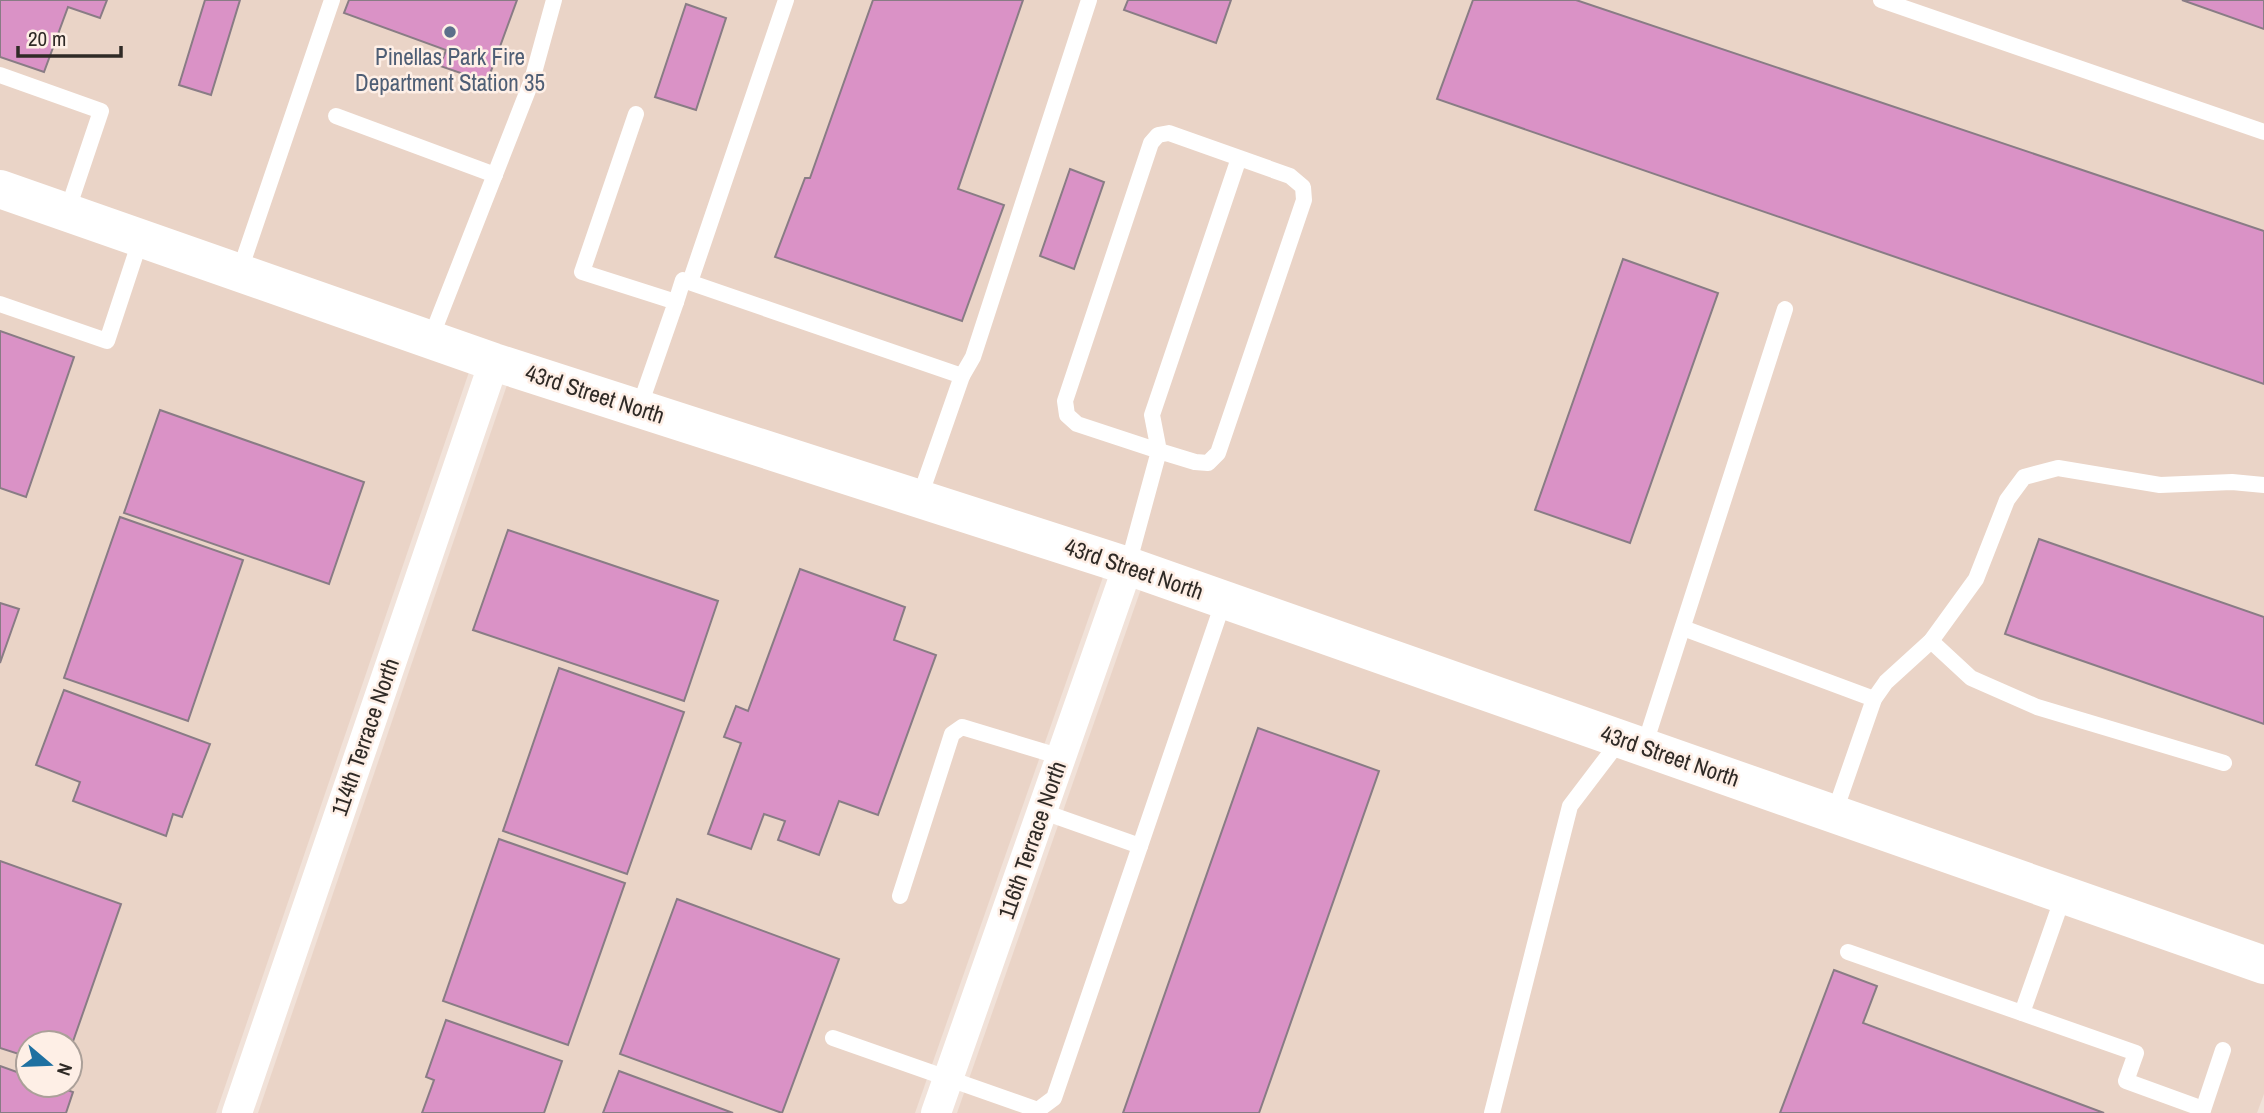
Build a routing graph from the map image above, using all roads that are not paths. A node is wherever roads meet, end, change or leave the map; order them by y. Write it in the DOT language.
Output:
graph roads {
  1 [pos="332,0"];
  2 [pos="554,0"];
  3 [pos="786,0"];
  4 [pos="1089,0"];
  5 [pos="1881,0"];
  6 [pos="0,75"];
  7 [pos="636,114"];
  8 [pos="336,116"];
  9 [pos="2264,132"];
  10 [pos="1239,158"];
  11 [pos="495,175"];
  12 [pos="0,189"];
  13 [pos="67,212"];
  14 [pos="141,238"];
  15 [pos="239,273"];
  16 [pos="690,282"];
  17 [pos="676,302"];
  18 [pos="0,304"];
  19 [pos="1785,309"];
  20 [pos="430,340"];
  21 [pos="494,362"];
  22 [pos="962,376"];
  23 [pos="639,408"];
  24 [pos="1159,451"];
  25 [pos="2264,485"];
  26 [pos="919,499"];
  27 [pos="1128,566"];
  28 [pos="1224,600"];
  29 [pos="1683,628"];
  30 [pos="1931,641"];
  31 [pos="1874,699"];
  32 [pos="1633,743"];
  33 [pos="1061,757"];
  34 [pos="2224,764"];
  35 [pos="1041,811"];
  36 [pos="1834,814"];
  37 [pos="1140,846"];
  38 [pos="2064,894"];
  39 [pos="900,896"];
  40 [pos="1848,952"];
  41 [pos="2264,965"];
  42 [pos="2022,1013"];
  43 [pos="833,1038"];
  44 [pos="2223,1050"];
  45 [pos="948,1077"];
  46 [pos="2203,1111"];
  47 [pos="237,1113"];
  48 [pos="936,1113"];
  49 [pos="1492,1113"];
  1 -- 15 [label="lane"];
  2 -- 11 [label="lane"];
  3 -- 16 [label="lane"];
  4 -- 22 [label="lane"];
  5 -- 9 [label="lane"];
  6 -- 13 [label="lane"];
  7 -- 17 [label="lane"];
  8 -- 11 [label="lane"];
  10 -- 24 [label="lane"];
  10 -- 24 [label="lane"];
  10 -- 24 [label="lane"];
  11 -- 20 [label="lane"];
  12 -- 13 [label="street, 43rd Street North"];
  13 -- 14 [label="street, 43rd Street North"];
  14 -- 15 [label="street, 43rd Street North"];
  14 -- 18 [label="lane"];
  15 -- 20 [label="street, 43rd Street North"];
  16 -- 17 [label="lane"];
  16 -- 22 [label="lane"];
  17 -- 23 [label="lane"];
  19 -- 29 [label="lane"];
  20 -- 21 [label="street, 43rd Street North"];
  21 -- 23 [label="street, 43rd Street North"];
  21 -- 47 [label="street, 114th Terrace North"];
  22 -- 26 [label="lane"];
  23 -- 26 [label="street, 43rd Street North"];
  24 -- 27 [label="lane"];
  25 -- 30 [label="lane"];
  26 -- 27 [label="street, 43rd Street North"];
  27 -- 28 [label="street, 43rd Street North"];
  27 -- 33 [label="street, 116th Terrace North"];
  28 -- 32 [label="street, 43rd Street North"];
  28 -- 37 [label="lane"];
  29 -- 31 [label="lane"];
  29 -- 32 [label="lane"];
  30 -- 31 [label="lane"];
  30 -- 34 [label="lane"];
  31 -- 36 [label="lane"];
  32 -- 36 [label="street, 43rd Street North"];
  32 -- 49 [label="lane"];
  33 -- 35 [label="street, 116th Terrace North"];
  33 -- 39 [label="lane"];
  35 -- 37 [label="lane"];
  35 -- 45 [label="street, 116th Terrace North"];
  36 -- 38 [label="street, 43rd Street North"];
  37 -- 45 [label="lane"];
  38 -- 41 [label="street, 43rd Street North"];
  38 -- 42 [label="lane"];
  40 -- 42 [label="lane"];
  42 -- 46 [label="lane"];
  43 -- 45 [label="lane"];
  44 -- 46 [label="lane"];
  45 -- 48 [label="street, 116th Terrace North"];
}
